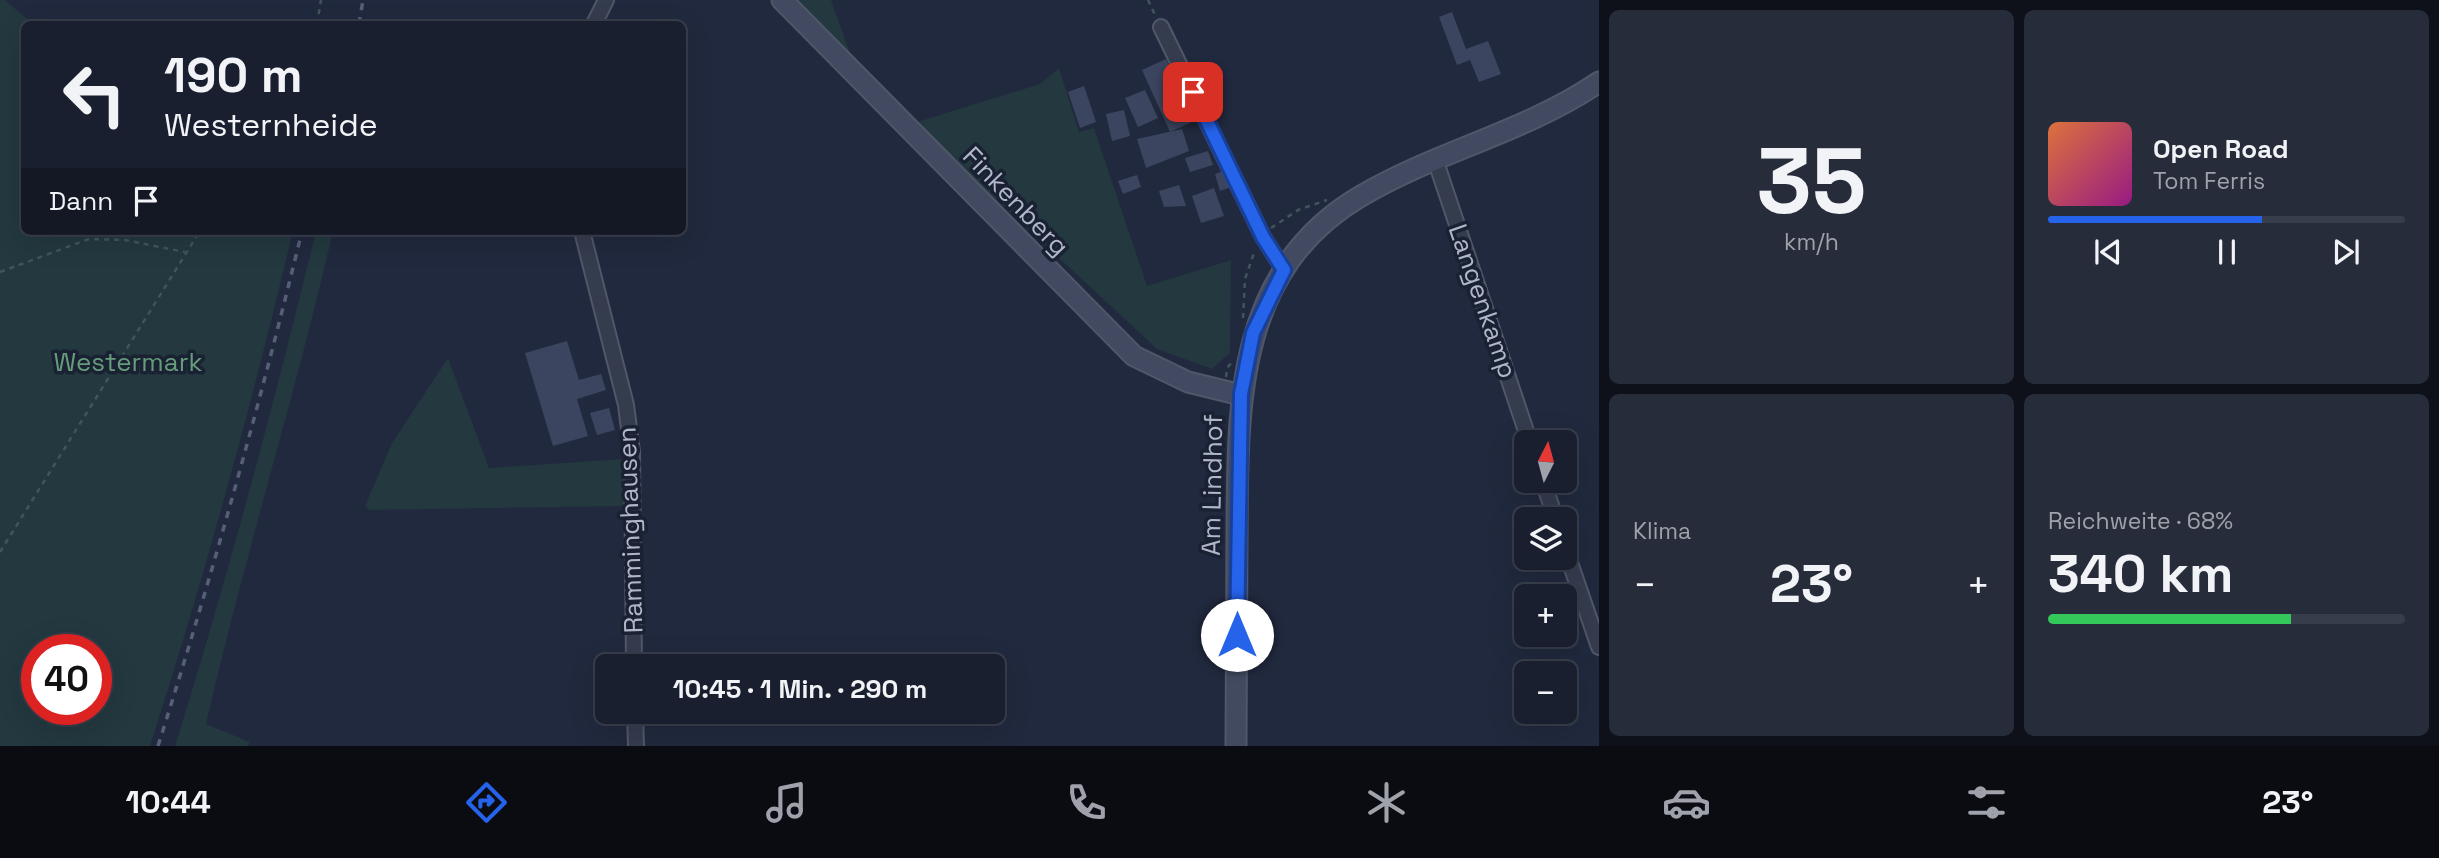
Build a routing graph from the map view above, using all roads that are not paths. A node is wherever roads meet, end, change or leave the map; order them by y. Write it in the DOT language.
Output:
graph roads {
  1 [pos="606,0"];
  2 [pos="782,0"];
  3 [pos="596,21"];
  4 [pos="1161,27"];
  5 [pos="1599,82"];
  6 [pos="1435,159"];
  7 [pos="583,235"];
  8 [pos="1284,270"];
  9 [pos="1241,394"];
  10 [pos="1526,430"];
  11 [pos="1573,570"];
  12 [pos="1599,647"];
  13 [pos="634,654"];
  14 [pos="635,724"];
  15 [pos="635,746"];
  16 [pos="1236,746"];
  1 -- 3 [label="street"];
  2 -- 9 [label="street, Finkenberg"];
  4 -- 8 [label="street"];
  5 -- 6 [label="street, Am Lindhof"];
  6 -- 8 [label="street, Am Lindhof"];
  6 -- 10 [label="street, Langenkamp"];
  7 -- 13 [label="street, Ramminghausen"];
  8 -- 9 [label="street, Am Lindhof"];
  9 -- 16 [label="street, Am Lindhof"];
  11 -- 12 [label="street"];
  14 -- 15 [label="street"];
}
